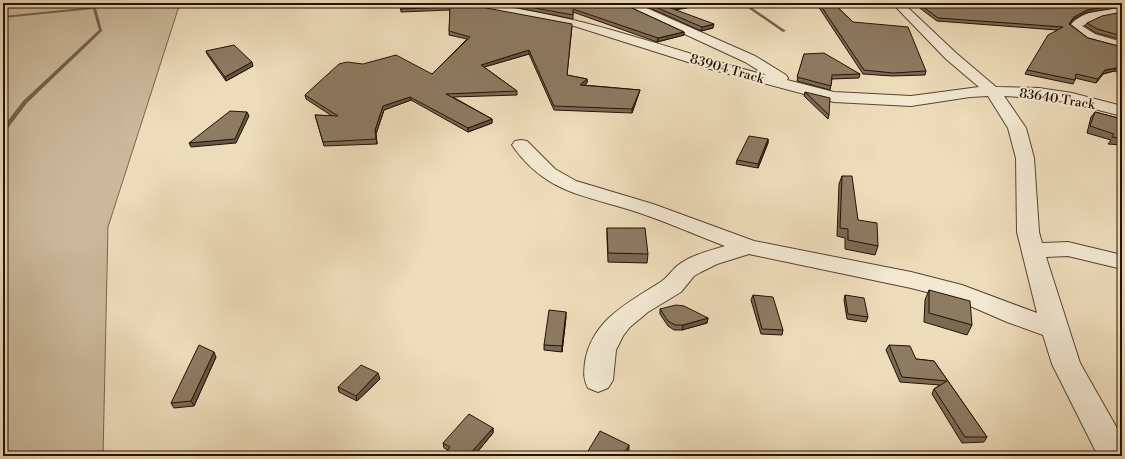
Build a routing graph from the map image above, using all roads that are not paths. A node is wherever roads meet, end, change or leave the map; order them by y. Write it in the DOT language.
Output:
graph roads {
  1 [pos="466,3"];
  2 [pos="626,3"];
  3 [pos="897,3"];
  4 [pos="1122,11"];
  5 [pos="1122,46"];
  6 [pos="785,85"];
  7 [pos="992,91"];
  8 [pos="1122,111"];
  9 [pos="521,145"];
  10 [pos="748,246"];
  11 [pos="1032,251"];
  12 [pos="1122,262"];
  13 [pos="1056,329"];
  14 [pos="598,380"];
  15 [pos="1115,456"];
  1 -- 6 [label="street, 83904 Track"];
  2 -- 6 [label="street"];
  3 -- 7 [label="street"];
  4 -- 5 [label="street"];
  6 -- 7 [label="street, 83904 Track"];
  7 -- 8 [label="street, 83640 Track"];
  7 -- 11 [label="street"];
  9 -- 10 [label="street"];
  10 -- 13 [label="street"];
  10 -- 14 [label="street"];
  11 -- 12 [label="street"];
  11 -- 13 [label="street"];
  13 -- 15 [label="street"];
}
